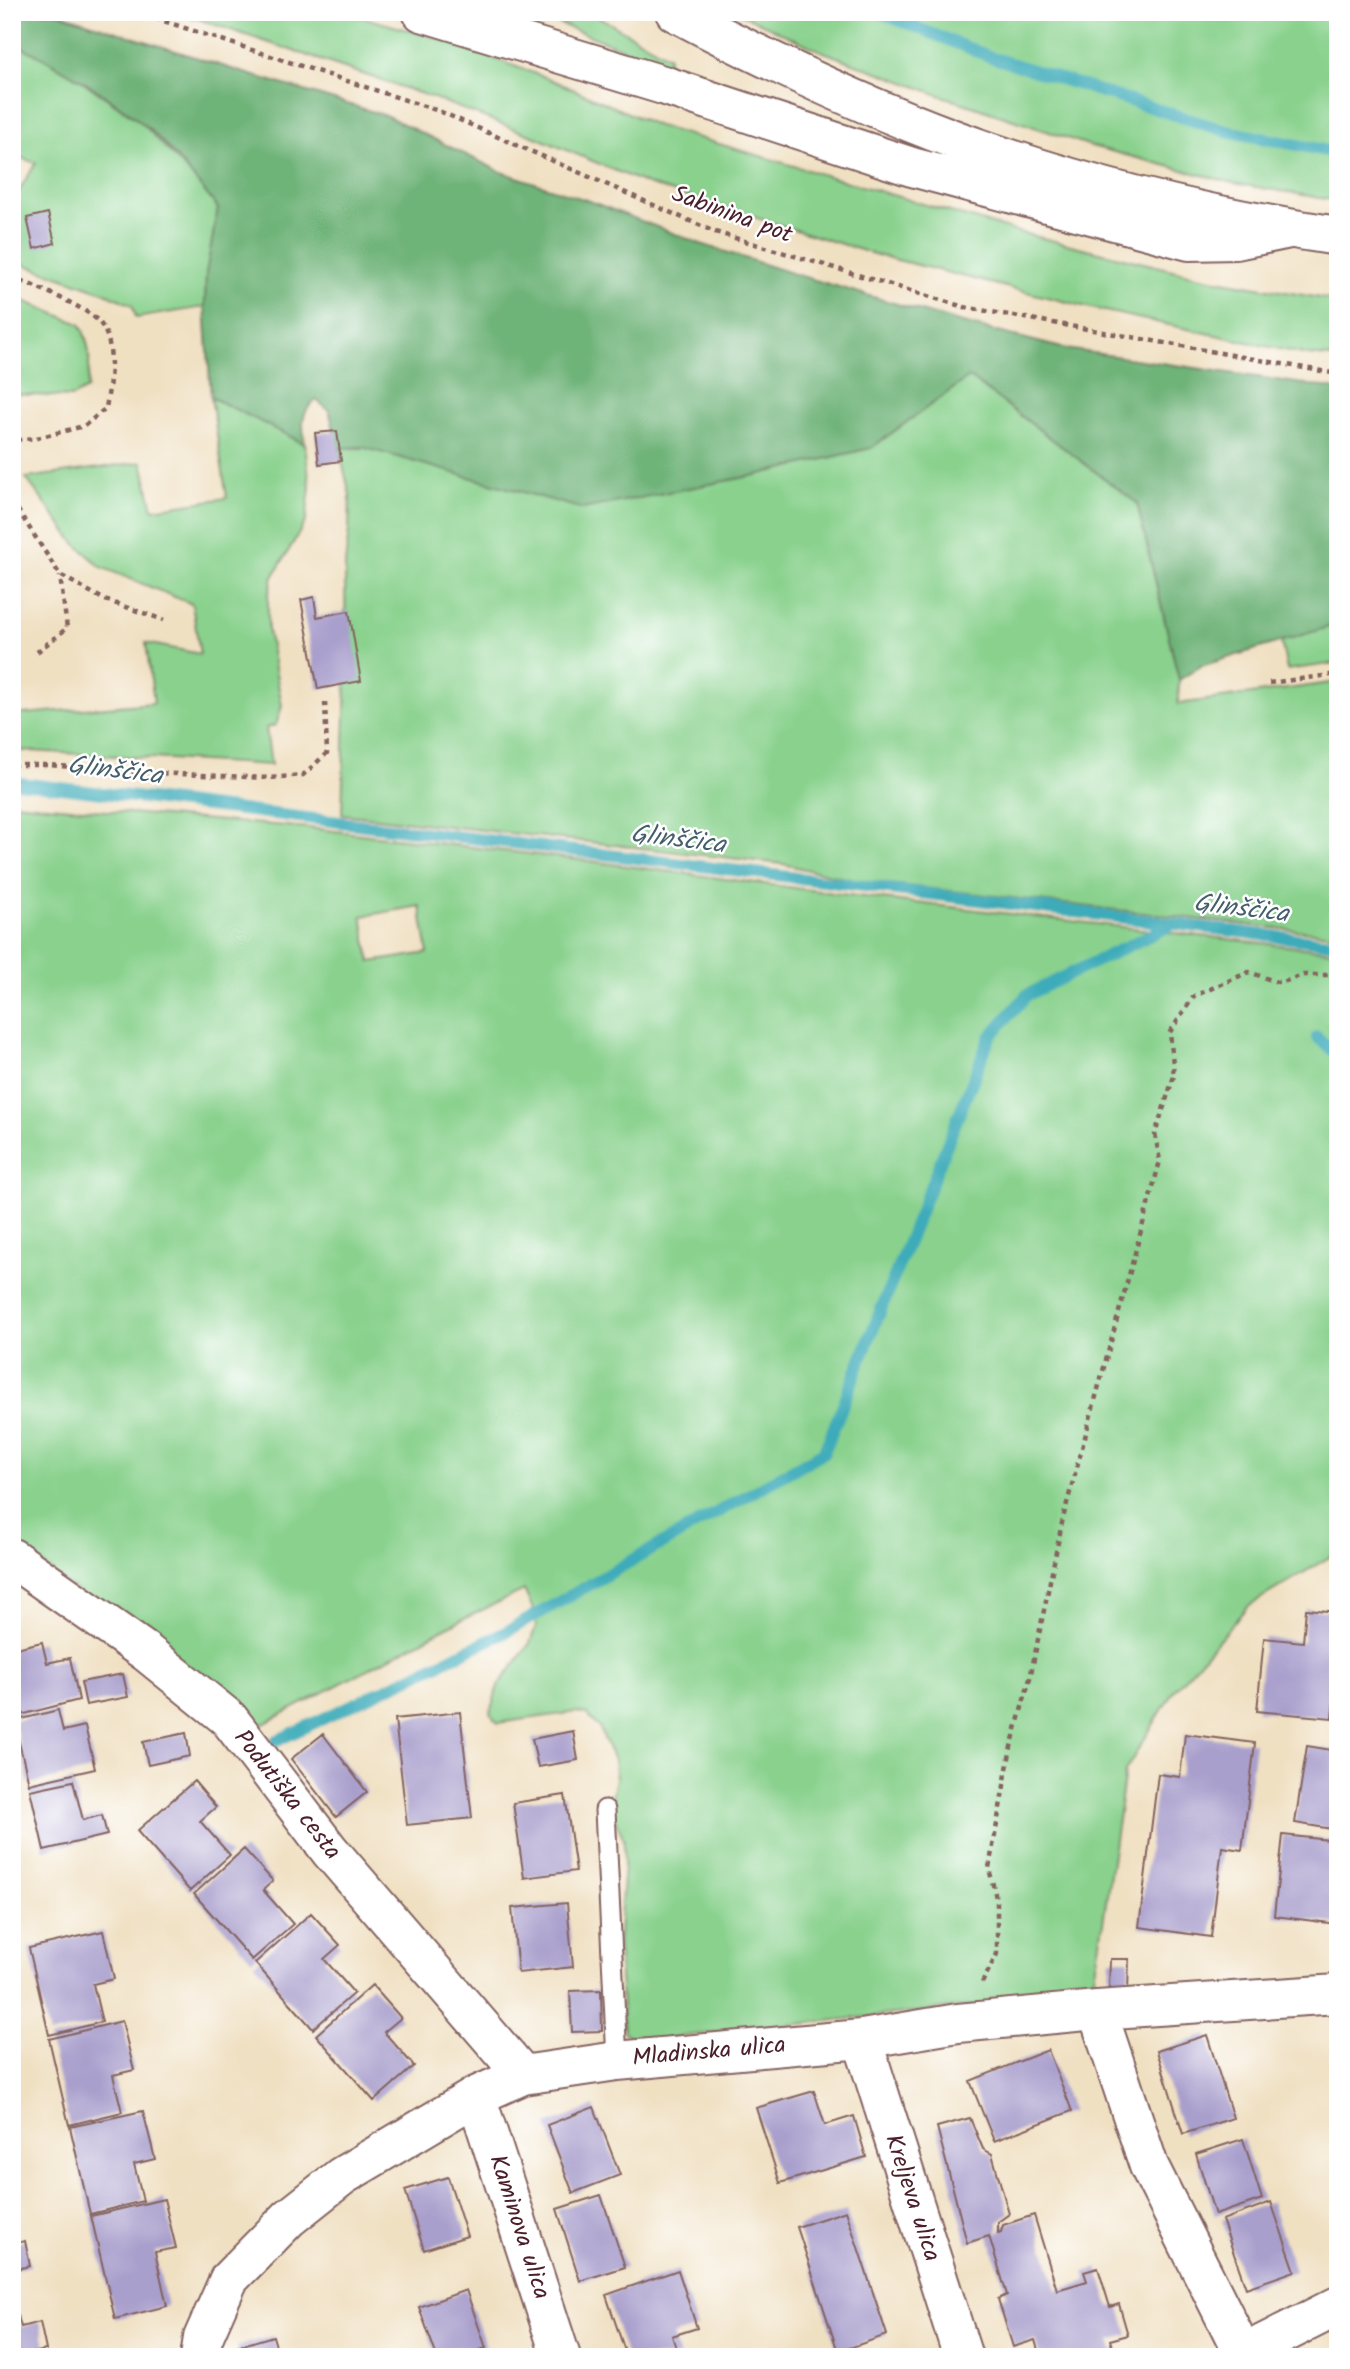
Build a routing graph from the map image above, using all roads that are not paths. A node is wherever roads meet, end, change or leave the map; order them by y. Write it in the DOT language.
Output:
graph roads {
  1 [pos="422,12"];
  2 [pos="675,12"];
  3 [pos="1290,229"];
  4 [pos="1338,236"];
  5 [pos="12,1558"];
  6 [pos="605,1810"];
  7 [pos="1338,1994"];
  8 [pos="1097,2010"];
  9 [pos="862,2039"];
  10 [pos="617,2061"];
  11 [pos="523,2075"];
  12 [pos="476,2096"];
  13 [pos="1338,2306"];
  14 [pos="1259,2351"];
  15 [pos="200,2357"];
  16 [pos="561,2357"];
  17 [pos="963,2357"];
  1 -- 3 [label="main road"];
  2 -- 3 [label="main road"];
  3 -- 4 [label="main road"];
  5 -- 11 [label="main road, Podutiška cesta"];
  6 -- 10 [label="lane"];
  7 -- 8 [label="main road, Mladinska ulica"];
  8 -- 9 [label="main road, Mladinska ulica"];
  8 -- 14 [label="main road"];
  9 -- 10 [label="main road, Mladinska ulica"];
  9 -- 17 [label="main road, Kreljeva ulica"];
  10 -- 11 [label="main road, Mladinska ulica"];
  11 -- 12 [label="main road, Mladinska ulica"];
  12 -- 15 [label="main road, Mladinska ulica"];
  12 -- 16 [label="main road, Kaminova ulica"];
  13 -- 14 [label="main road"];
}
